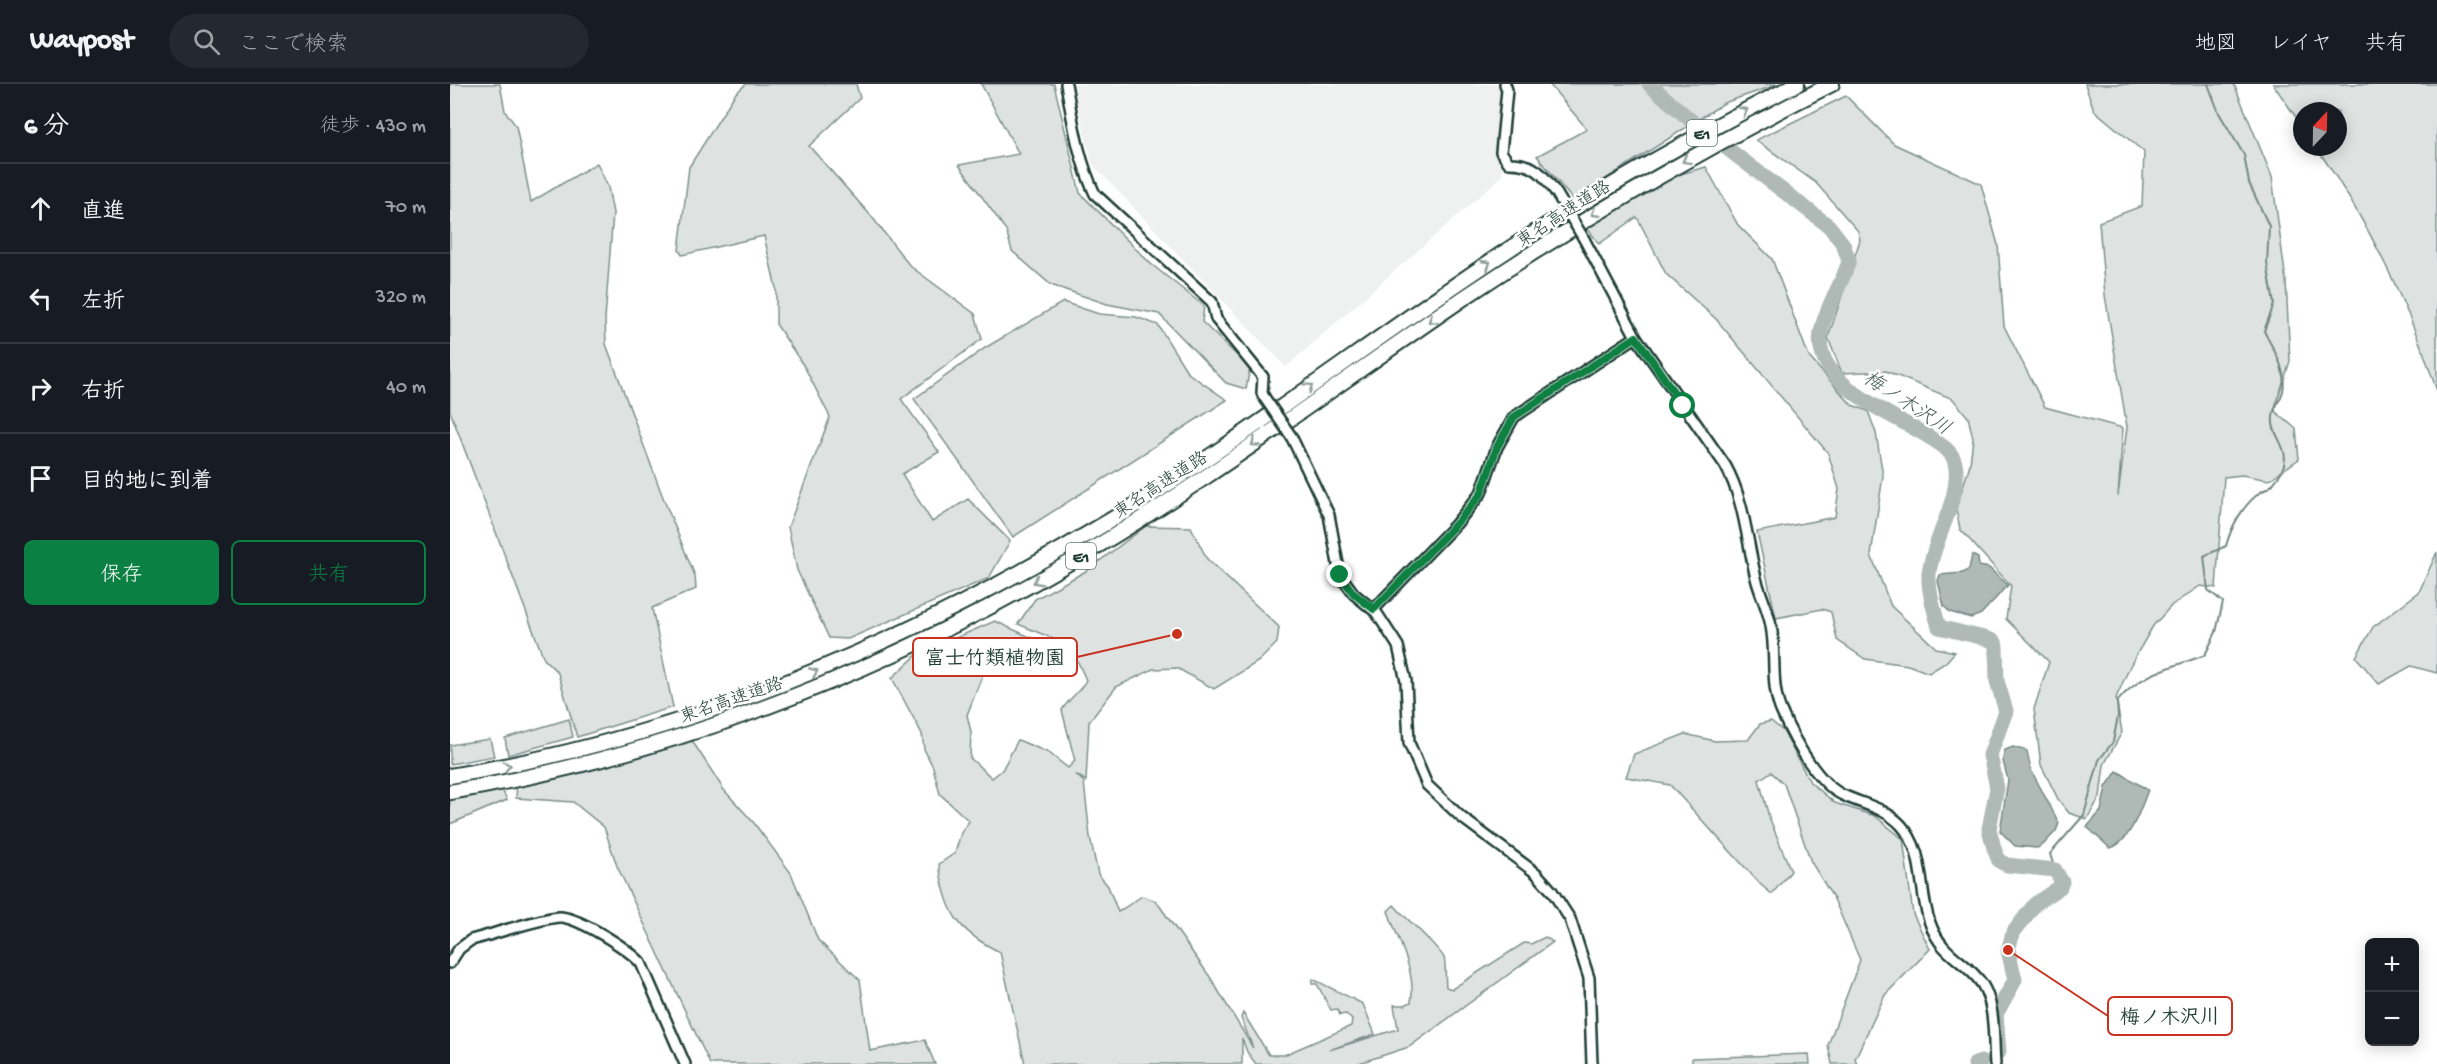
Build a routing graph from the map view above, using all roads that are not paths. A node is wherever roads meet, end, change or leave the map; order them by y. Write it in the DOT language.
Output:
graph roads {
  1 [pos="1066,84"];
  2 [pos="1505,84"];
  3 [pos="1797,84"];
  4 [pos="1832,84"];
  5 [pos="1636,337"];
  6 [pos="1374,609"];
  7 [pos="450,776"];
  8 [pos="450,792"];
  9 [pos="450,963"];
  10 [pos="685,1064"];
  11 [pos="1592,1064"];
  12 [pos="1995,1064"];
  1 -- 6 [label="street, bridge"];
  2 -- 5 [label="street, bridge"];
  7 -- 3 [label="highway, 東名高速道路 / E1, one-way"];
  4 -- 8 [label="highway, 東名高速道路 / E1, one-way"];
  5 -- 6 [label="street"];
  5 -- 12 [label="street"];
  6 -- 11 [label="street"];
  9 -- 10 [label="street"];
}
